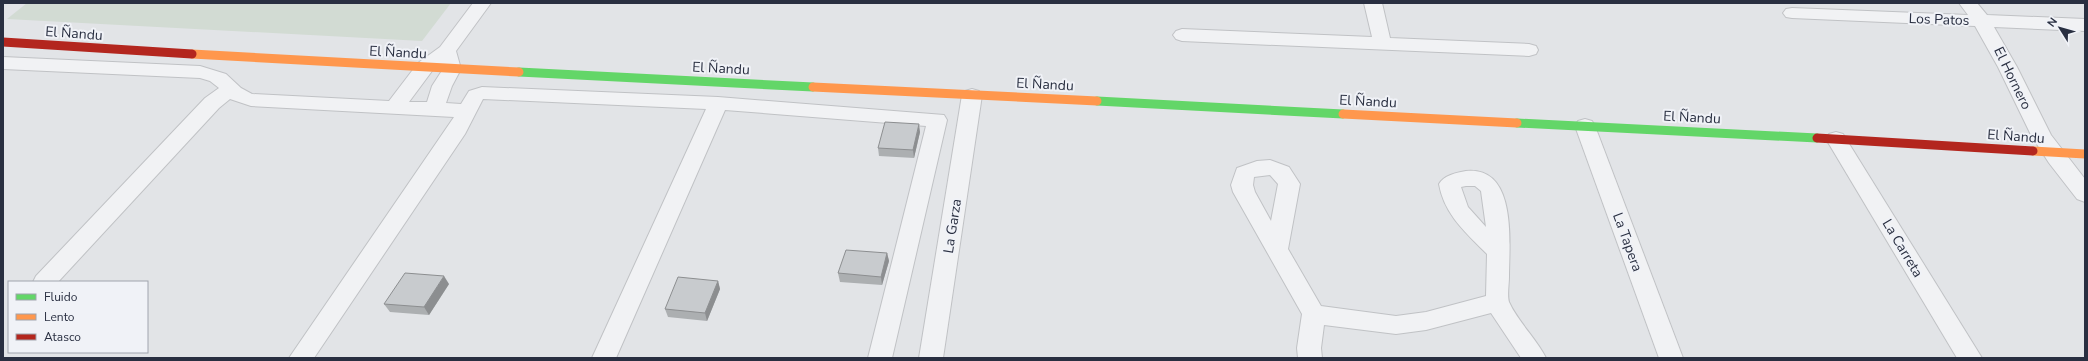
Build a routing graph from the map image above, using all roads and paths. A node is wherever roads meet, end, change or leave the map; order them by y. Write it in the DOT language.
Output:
graph roads {
  1 [pos="482,3"];
  2 [pos="1373,3"];
  3 [pos="1968,3"];
  4 [pos="1802,10"];
  5 [pos="1982,20"];
  6 [pos="2085,25"];
  7 [pos="1182,35"];
  8 [pos="3,42"];
  9 [pos="1382,43"];
  10 [pos="1529,50"];
  11 [pos="449,60"];
  12 [pos="3,63"];
  13 [pos="424,67"];
  14 [pos="229,90"];
  15 [pos="972,95"];
  16 [pos="718,103"];
  17 [pos="394,107"];
  18 [pos="434,110"];
  19 [pos="467,111"];
  20 [pos="1585,126"];
  21 [pos="1836,139"];
  22 [pos="2052,152"];
  23 [pos="2085,154"];
  24 [pos="2085,194"];
  25 [pos="1277,250"];
  26 [pos="1497,251"];
  27 [pos="45,281"];
  28 [pos="1496,302"];
  29 [pos="1314,314"];
  30 [pos="300,358"];
  31 [pos="604,358"];
  32 [pos="880,358"];
  33 [pos="931,358"];
  34 [pos="1310,358"];
  35 [pos="1534,358"];
  36 [pos="1671,358"];
  37 [pos="1970,358"];
  1 -- 11 [label="street"];
  2 -- 9 [label="street"];
  3 -- 5 [label="street, El Hornero"];
  4 -- 5 [label="street, Los Patos"];
  5 -- 6 [label="street, Los Patos"];
  5 -- 22 [label="street, El Hornero"];
  7 -- 9 [label="street"];
  8 -- 13 [label="street, El Ñandu"];
  9 -- 10 [label="street"];
  11 -- 13 [label="street"];
  11 -- 15 [label="street, El Ñandu"];
  11 -- 18 [label="street"];
  12 -- 14 [label="street"];
  13 -- 17 [label="street"];
  14 -- 17 [label="street"];
  14 -- 27 [label="street"];
  15 -- 20 [label="street, El Ñandu"];
  15 -- 33 [label="street, La Garza"];
  16 -- 19 [label="street"];
  16 -- 31 [label="street"];
  16 -- 32 [label="street"];
  17 -- 18 [label="street"];
  18 -- 19 [label="street"];
  19 -- 30 [label="street"];
  20 -- 21 [label="street, El Ñandu"];
  20 -- 36 [label="street, La Tapera"];
  21 -- 22 [label="street, El Ñandu"];
  21 -- 37 [label="street, La Carreta"];
  22 -- 23 [label="street, El Ñandu"];
  22 -- 24 [label="street, El Hornero"];
  25 -- 29 [label="street"];
  26 -- 28 [label="street"];
  28 -- 29 [label="street"];
  28 -- 35 [label="street"];
  29 -- 34 [label="street"];
}
